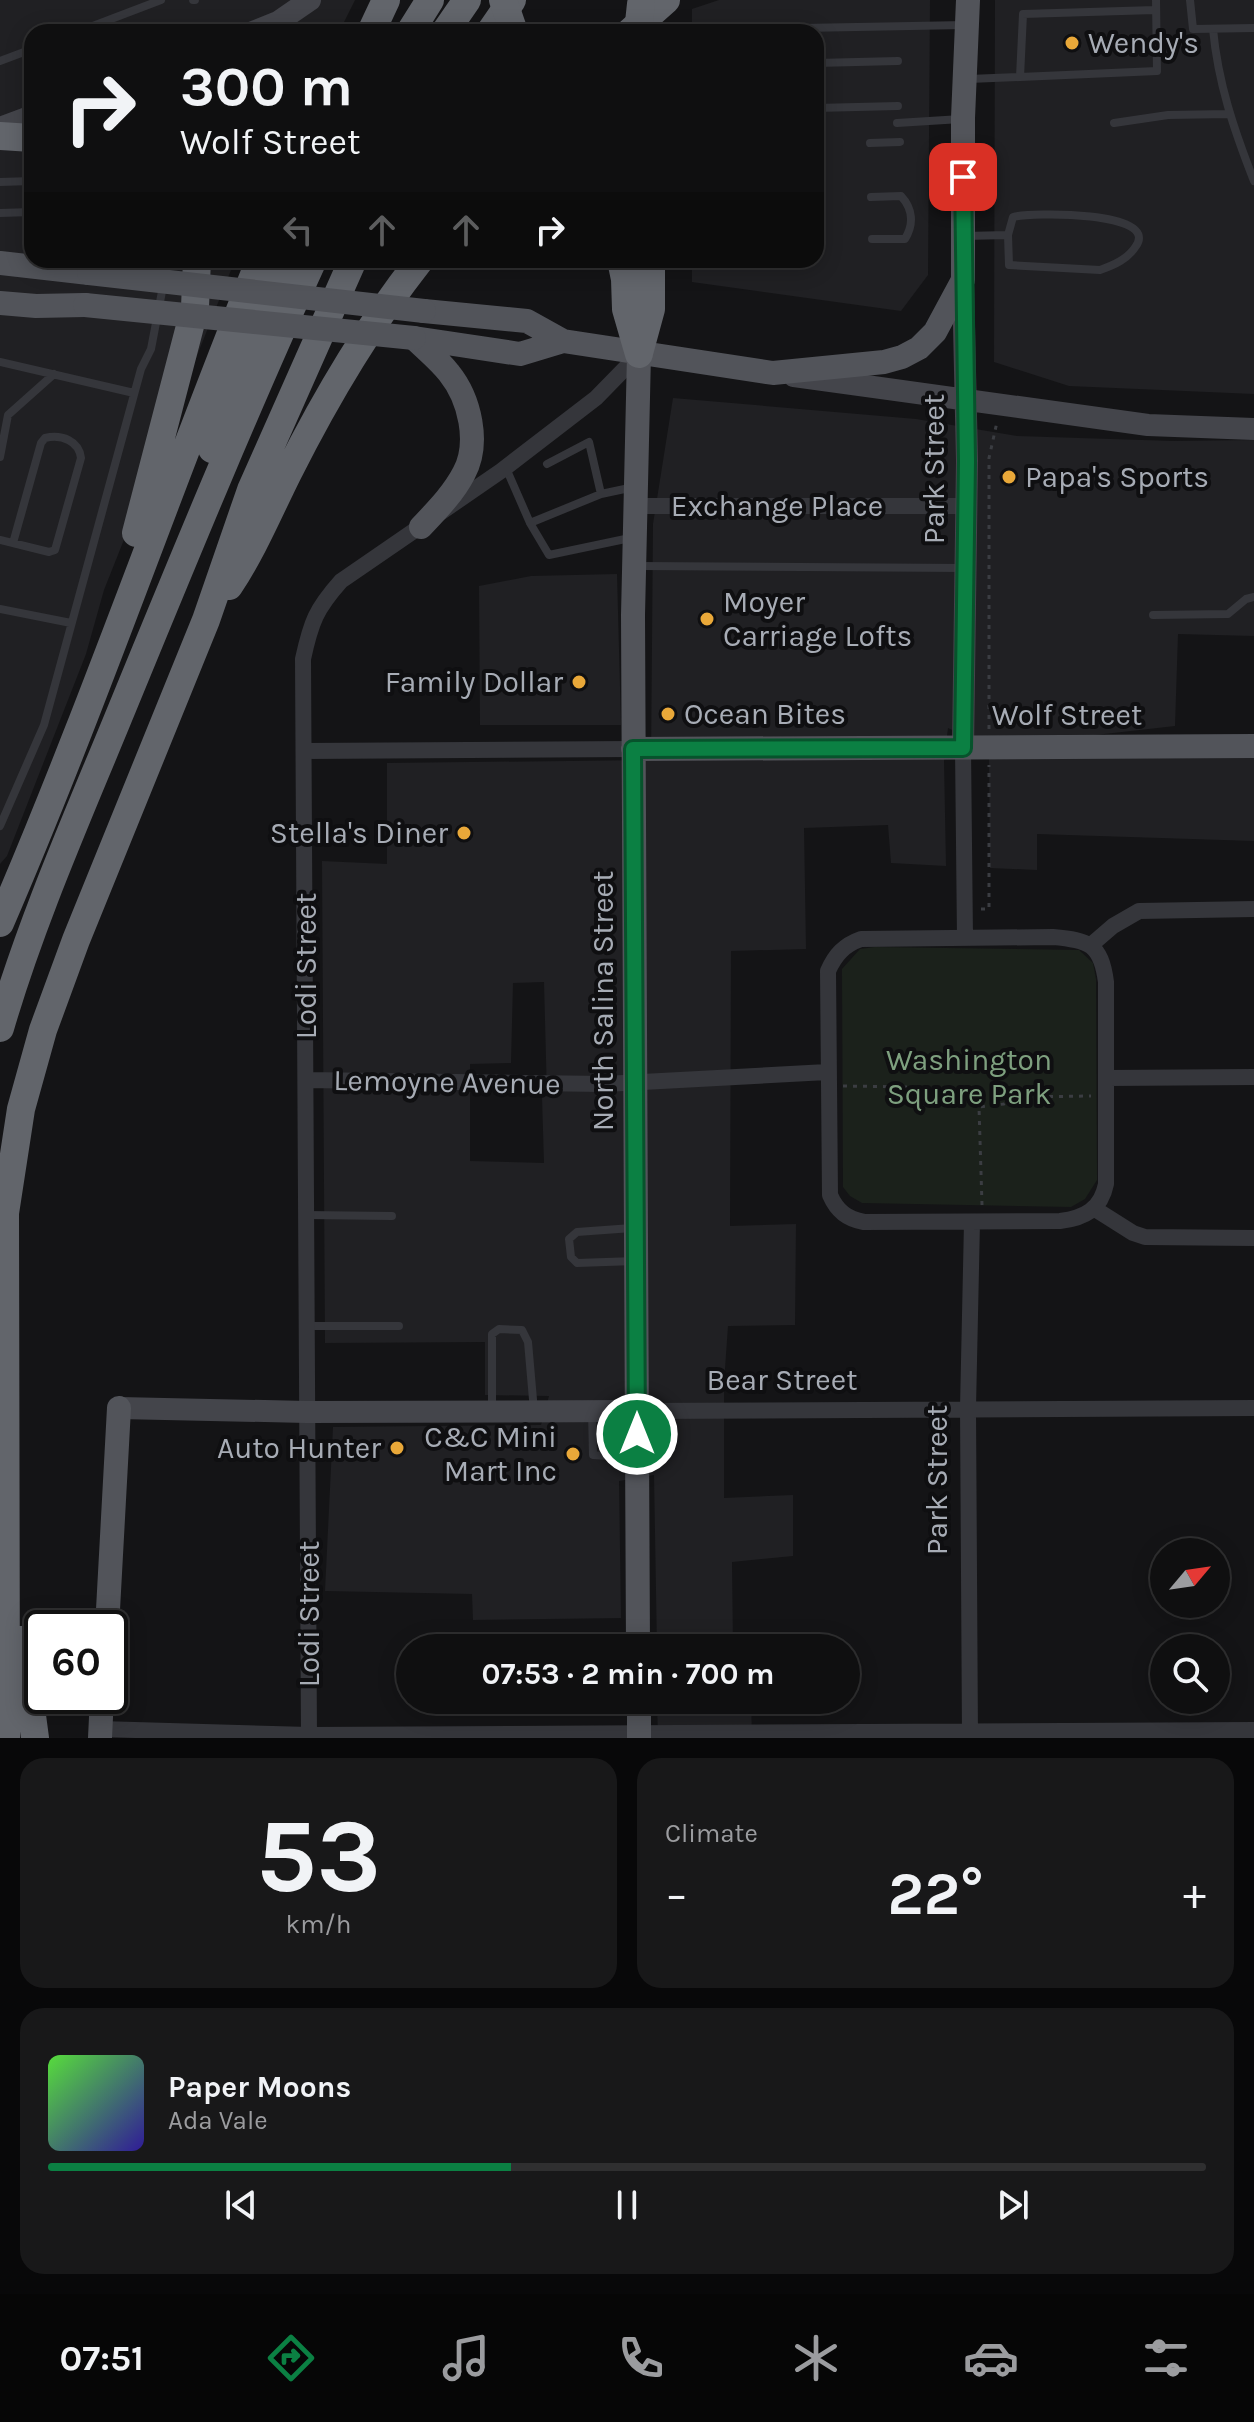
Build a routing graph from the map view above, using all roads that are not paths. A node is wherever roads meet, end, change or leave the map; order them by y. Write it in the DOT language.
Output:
graph roads {
  1 [pos="161,0"];
  2 [pos="386,0"];
  3 [pos="430,0"];
  4 [pos="461,0"];
  5 [pos="467,0"];
  6 [pos="503,0"];
  7 [pos="512,0"];
  8 [pos="642,0"];
  9 [pos="650,0"];
  10 [pos="666,0"];
  11 [pos="968,0"];
  12 [pos="1156,0"];
  13 [pos="1190,0"];
  14 [pos="301,3"];
  15 [pos="1155,10"];
  16 [pos="98,24"];
  17 [pos="273,24"];
  18 [pos="375,24"];
  19 [pos="415,24"];
  20 [pos="448,24"];
  21 [pos="449,24"];
  22 [pos="496,24"];
  23 [pos="511,24"];
  24 [pos="629,24"];
  25 [pos="639,24"];
  26 [pos="639,24"];
  27 [pos="966,25"];
  28 [pos="824,28"];
  29 [pos="1254,28"];
  30 [pos="1213,29"];
  31 [pos="24,52"];
  32 [pos="0,61"];
  33 [pos="898,61"];
  34 [pos="824,63"];
  35 [pos="1020,77"];
  36 [pos="965,79"];
  37 [pos="898,106"];
  38 [pos="824,108"];
  39 [pos="1229,114"];
  40 [pos="963,118"];
  41 [pos="24,119"];
  42 [pos="897,123"];
  43 [pos="1114,123"];
  44 [pos="0,128"];
  45 [pos="0,136"];
  46 [pos="24,138"];
  47 [pos="900,142"];
  48 [pos="870,143"];
  49 [pos="24,181"];
  50 [pos="1254,181"];
  51 [pos="0,182"];
  52 [pos="871,197"];
  53 [pos="24,212"];
  54 [pos="0,213"];
  55 [pos="1008,235"];
  56 [pos="963,236"];
  57 [pos="872,239"];
  58 [pos="0,263"];
  59 [pos="24,266"];
  60 [pos="44,268"];
  61 [pos="166,268"];
  62 [pos="197,268"];
  63 [pos="257,268"];
  64 [pos="281,268"];
  65 [pos="309,268"];
  66 [pos="349,268"];
  67 [pos="415,268"];
  68 [pos="623,268"];
  69 [pos="651,268"];
  70 [pos="963,280"];
  71 [pos="0,303"];
  72 [pos="414,338"];
  73 [pos="563,341"];
  74 [pos="639,354"];
  75 [pos="0,362"];
  76 [pos="773,373"];
  77 [pos="54,374"];
  78 [pos="134,393"];
  79 [pos="967,402"];
  80 [pos="1254,429"];
  81 [pos="0,453"];
  82 [pos="547,464"];
  83 [pos="506,468"];
  84 [pos="601,494"];
  85 [pos="635,496"];
  86 [pos="966,506"];
  87 [pos="530,523"];
  88 [pos="421,527"];
  89 [pos="196,529"];
  90 [pos="635,537"];
  91 [pos="0,540"];
  92 [pos="13,543"];
  93 [pos="634,565"];
  94 [pos="966,568"];
  95 [pos="1254,597"];
  96 [pos="0,609"];
  97 [pos="1153,615"];
  98 [pos="206,620"];
  99 [pos="71,623"];
  100 [pos="100,673"];
  101 [pos="1254,746"];
  102 [pos="963,748"];
  103 [pos="633,749"];
  104 [pos="305,751"];
  105 [pos="0,826"];
  106 [pos="1254,909"];
  107 [pos="0,923"];
  108 [pos="965,938"];
  109 [pos="1091,945"];
  110 [pos="0,1028"];
  111 [pos="1254,1077"];
  112 [pos="1107,1078"];
  113 [pos="827,1079"];
  114 [pos="306,1080"];
  115 [pos="636,1082"];
  116 [pos="1095,1209"];
  117 [pos="306,1215"];
  118 [pos="392,1216"];
  119 [pos="978,1222"];
  120 [pos="636,1228"];
  121 [pos="1254,1238"];
  122 [pos="636,1261"];
  123 [pos="306,1326"];
  124 [pos="399,1326"];
  125 [pos="119,1408"];
  126 [pos="968,1408"];
  127 [pos="1254,1408"];
  128 [pos="534,1411"];
  129 [pos="592,1411"];
  130 [pos="637,1411"];
  131 [pos="307,1412"];
  132 [pos="492,1412"];
  133 [pos="637,1458"];
  134 [pos="6,1517"];
  135 [pos="108,1610"];
  136 [pos="638,1634"];
  137 [pos="101,1714"];
  138 [pos="639,1714"];
  139 [pos="1254,1730"];
  140 [pos="100,1734"];
  141 [pos="970,1734"];
  142 [pos="639,1735"];
  143 [pos="800,1735"];
  144 [pos="309,1737"];
  145 [pos="6,1738"];
  146 [pos="35,1738"];
  1 -- 16 [label="lane"];
  2 -- 18 [label="highway"];
  3 -- 19 [label="highway"];
  4 -- 20 [label="highway"];
  5 -- 21 [label="highway"];
  6 -- 23 [label="highway, bridge"];
  7 -- 22 [label="highway"];
  8 -- 25 [label="highway, bridge"];
  9 -- 24 [label="highway"];
  10 -- 26 [label="highway"];
  11 -- 27 [label="main road, Park Street"];
  12 -- 15 [label="lane"];
  13 -- 30 [label="lane"];
  14 -- 17 [label="main road"];
  15 -- 35 [label="lane"];
  15 -- 35 [label="lane"];
  27 -- 28 [label="lane"];
  27 -- 36 [label="main road, Park Street"];
  29 -- 30 [label="lane"];
  30 -- 39 [label="lane"];
  31 -- 32 [label="lane"];
  33 -- 34 [label="lane"];
  35 -- 36 [label="lane"];
  36 -- 40 [label="main road, Park Street"];
  37 -- 38 [label="lane"];
  39 -- 43 [label="lane"];
  39 -- 50 [label="lane"];
  40 -- 42 [label="lane"];
  40 -- 56 [label="main road, Park Street"];
  41 -- 44 [label="main road"];
  45 -- 46 [label="highway"];
  47 -- 48 [label="lane"];
  49 -- 51 [label="lane"];
  52 -- 57 [label="lane"];
  53 -- 54 [label="lane"];
  55 -- 55 [label="lane"];
  55 -- 56 [label="lane"];
  56 -- 70 [label="main road, Park Street"];
  58 -- 59 [label="main road, bridge"];
  60 -- 73 [label="main road, bridge"];
  61 -- 78 [label="lane"];
  62 -- 100 [label="highway"];
  63 -- 100 [label="highway"];
  64 -- 89 [label="highway"];
  65 -- 89 [label="highway"];
  66 -- 98 [label="highway"];
  67 -- 98 [label="highway"];
  68 -- 74 [label="highway"];
  69 -- 74 [label="highway"];
  70 -- 76 [label="main road"];
  70 -- 79 [label="main road, Park Street"];
  71 -- 72 [label="main road, bridge"];
  72 -- 73 [label="main road"];
  72 -- 88 [label="main road"];
  73 -- 74 [label="main road"];
  74 -- 76 [label="main road"];
  74 -- 83 [label="street, Lodi Street"];
  74 -- 85 [label="main road, North Salina Street"];
  75 -- 77 [label="lane"];
  76 -- 79 [label="main road"];
  77 -- 78 [label="lane"];
  77 -- 81 [label="lane"];
  78 -- 99 [label="lane"];
  79 -- 80 [label="main road"];
  79 -- 86 [label="main road, Park Street"];
  82 -- 84 [label="lane"];
  83 -- 87 [label="lane"];
  83 -- 88 [label="street, Lodi Street"];
  84 -- 85 [label="lane"];
  84 -- 87 [label="lane"];
  85 -- 86 [label="street, Exchange Place"];
  85 -- 90 [label="main road, North Salina Street"];
  86 -- 94 [label="main road, Park Street"];
  87 -- 90 [label="lane"];
  88 -- 104 [label="street, Lodi Street"];
  89 -- 110 [label="highway"];
  90 -- 93 [label="main road, North Salina Street"];
  91 -- 92 [label="lane"];
  92 -- 92 [label="lane"];
  93 -- 94 [label="lane"];
  93 -- 103 [label="main road, North Salina Street"];
  94 -- 102 [label="main road, Park Street"];
  95 -- 97 [label="lane"];
  96 -- 99 [label="lane"];
  98 -- 134 [label="highway"];
  99 -- 105 [label="lane"];
  100 -- 107 [label="highway"];
  101 -- 102 [label="main road, Wolf Street"];
  102 -- 103 [label="main road, Wolf Street"];
  102 -- 108 [label="street, Park Street"];
  103 -- 104 [label="street, Wolf Street"];
  103 -- 115 [label="main road, North Salina Street"];
  104 -- 114 [label="street, Lodi Street"];
  106 -- 109 [label="street"];
  108 -- 109 [label="street"];
  108 -- 113 [label="street"];
  109 -- 112 [label="street"];
  111 -- 112 [label="street"];
  112 -- 116 [label="street"];
  113 -- 115 [label="street, Lemoyne Avenue"];
  113 -- 119 [label="street"];
  114 -- 115 [label="street, Lemoyne Avenue"];
  114 -- 117 [label="street, Lodi Street"];
  115 -- 120 [label="main road, North Salina Street"];
  116 -- 119 [label="street"];
  116 -- 121 [label="street"];
  117 -- 118 [label="lane"];
  117 -- 123 [label="street, Lodi Street"];
  119 -- 126 [label="street, Park Street"];
  120 -- 122 [label="main road, North Salina Street"];
  120 -- 122 [label="lane"];
  122 -- 130 [label="main road, North Salina Street"];
  123 -- 124 [label="lane"];
  123 -- 131 [label="street, Lodi Street"];
  125 -- 131 [label="main road, Bear Street"];
  125 -- 135 [label="main road"];
  126 -- 127 [label="street, Bear Street"];
  126 -- 130 [label="street, Bear Street"];
  126 -- 141 [label="street, Park Street"];
  128 -- 129 [label="main road, Bear Street"];
  128 -- 132 [label="main road, Bear Street"];
  128 -- 132 [label="lane"];
  129 -- 130 [label="main road, Bear Street"];
  129 -- 133 [label="lane"];
  130 -- 133 [label="main road, North Salina Street"];
  131 -- 132 [label="main road, Bear Street"];
  131 -- 144 [label="street, Lodi Street"];
  133 -- 136 [label="main road, North Salina Street"];
  134 -- 145 [label="highway"];
  134 -- 146 [label="highway"];
  137 -- 140 [label="main road"];
  138 -- 142 [label="main road"];
  139 -- 141 [label="street"];
  140 -- 144 [label="street"];
  141 -- 143 [label="street"];
  142 -- 143 [label="street"];
  142 -- 144 [label="street"];
}
